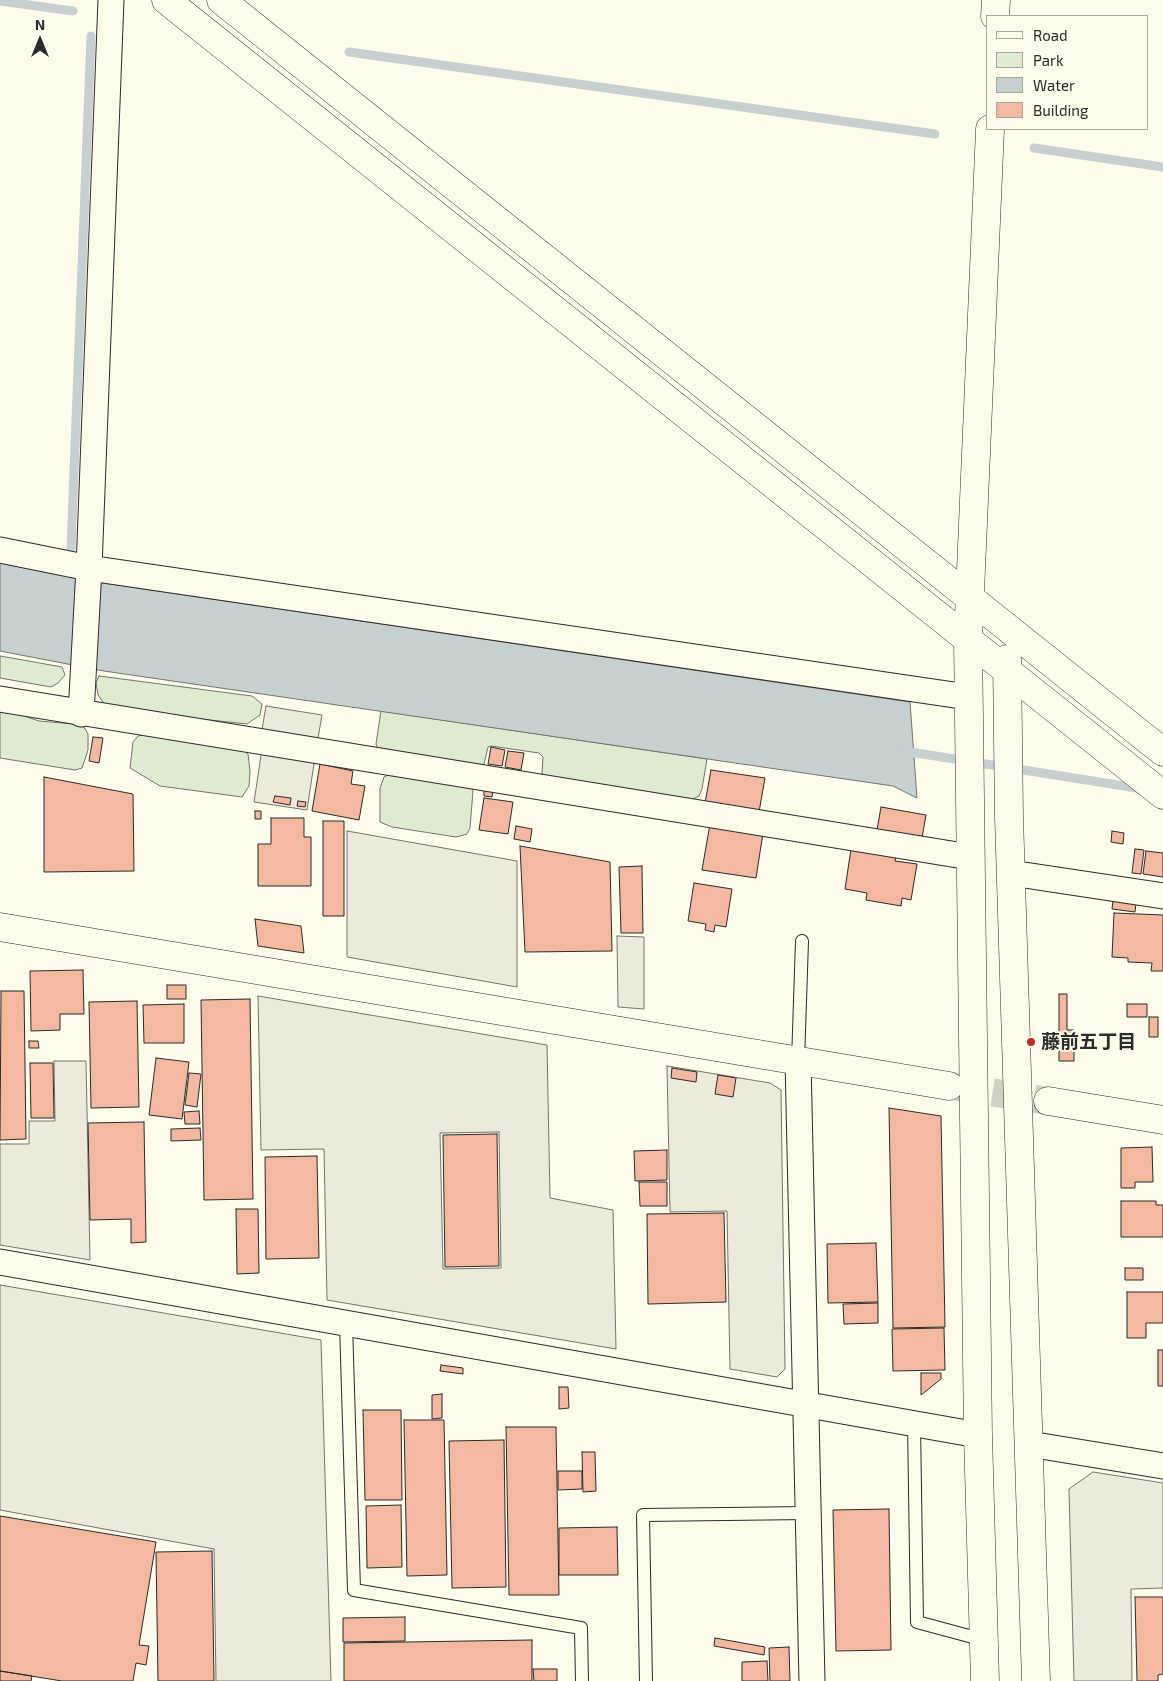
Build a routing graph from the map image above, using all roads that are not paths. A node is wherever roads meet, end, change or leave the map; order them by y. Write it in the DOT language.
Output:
graph roads {
  1 [pos="111,0"];
  2 [pos="166,0"];
  3 [pos="220,0"];
  4 [pos="996,0"];
  5 [pos="996,15"];
  6 [pos="990,130"];
  7 [pos="0,550"];
  8 [pos="89,568"];
  9 [pos="969,597"];
  10 [pos="1007,627"];
  11 [pos="968,639"];
  12 [pos="1007,670"];
  13 [pos="968,697"];
  14 [pos="0,699"];
  15 [pos="81,714"];
  16 [pos="1163,752"];
  17 [pos="1163,795"];
  18 [pos="970,857"];
  19 [pos="1011,873"];
  20 [pos="1163,896"];
  21 [pos="0,927"];
  22 [pos="802,941"];
  23 [pos="798,1061"];
  24 [pos="949,1086"];
  25 [pos="1048,1101"];
  26 [pos="1163,1120"];
  27 [pos="0,1262"];
  28 [pos="346,1323"];
  29 [pos="805,1404"];
  30 [pos="914,1423"];
  31 [pos="978,1435"];
  32 [pos="1030,1444"];
  33 [pos="1163,1466"];
  34 [pos="808,1513"];
  35 [pos="984,1640"];
  36 [pos="582,1681"];
  37 [pos="646,1681"];
  38 [pos="812,1681"];
  39 [pos="985,1681"];
  40 [pos="1036,1681"];
  1 -- 8 [label="street"];
  2 -- 11 [label="street"];
  3 -- 9 [label="street"];
  4 -- 5 [label="street"];
  6 -- 9 [label="street"];
  7 -- 8 [label="street"];
  8 -- 13 [label="street"];
  8 -- 15 [label="street"];
  9 -- 10 [label="street"];
  9 -- 11 [label="street"];
  10 -- 12 [label="street"];
  10 -- 16 [label="street"];
  11 -- 12 [label="street"];
  11 -- 13 [label="street"];
  12 -- 17 [label="street"];
  12 -- 19 [label="street"];
  13 -- 18 [label="street"];
  14 -- 15 [label="street"];
  15 -- 18 [label="street"];
  18 -- 31 [label="street"];
  19 -- 20 [label="street"];
  19 -- 32 [label="street"];
  21 -- 23 [label="street"];
  22 -- 23 [label="lane"];
  23 -- 24 [label="street"];
  23 -- 29 [label="street"];
  25 -- 26 [label="street"];
  27 -- 28 [label="street"];
  28 -- 29 [label="street"];
  28 -- 36 [label="lane"];
  29 -- 30 [label="street"];
  29 -- 34 [label="street"];
  30 -- 31 [label="street"];
  30 -- 35 [label="lane"];
  31 -- 35 [label="street"];
  32 -- 33 [label="street"];
  32 -- 40 [label="street"];
  34 -- 37 [label="lane"];
  34 -- 38 [label="street"];
  35 -- 39 [label="street"];
}
